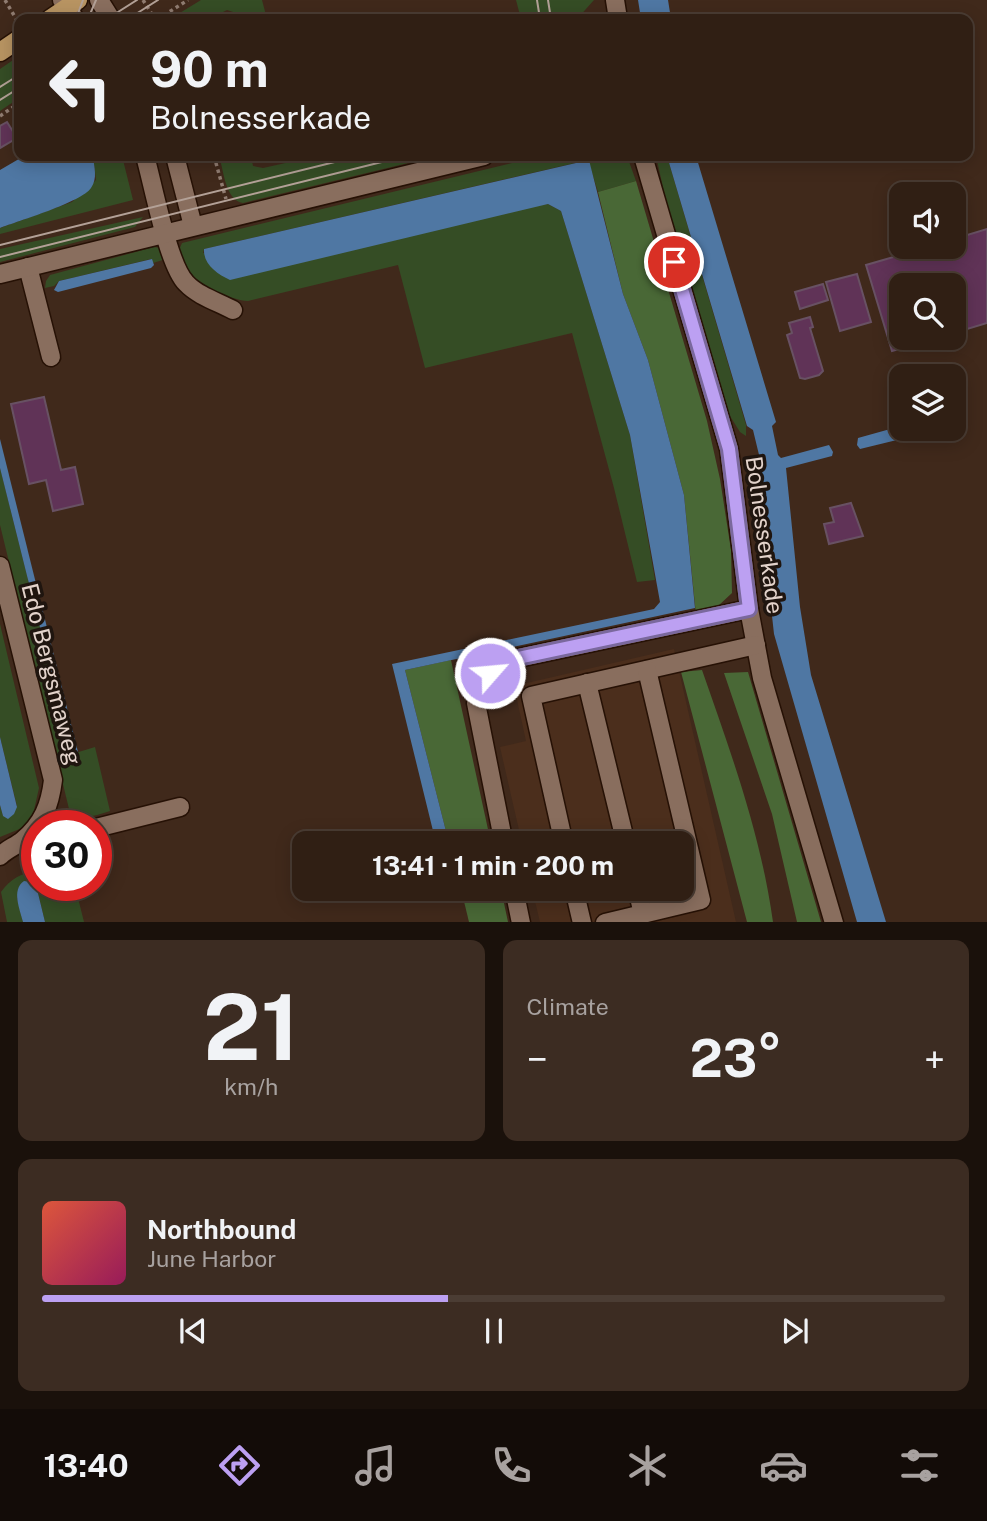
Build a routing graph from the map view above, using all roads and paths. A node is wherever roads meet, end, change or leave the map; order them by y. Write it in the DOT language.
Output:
graph roads {
  1 [pos="188,0"];
  2 [pos="165,14"];
  3 [pos="146,161"];
  4 [pos="176,161"];
  5 [pos="215,161"];
  6 [pos="464,161"];
  7 [pos="644,161"];
  8 [pos="231,218"];
  9 [pos="193,226"];
  10 [pos="165,233"];
  11 [pos="28,267"];
  12 [pos="0,274"];
  13 [pos="233,310"];
  14 [pos="51,357"];
  15 [pos="0,566"];
  16 [pos="749,609"];
  17 [pos="756,645"];
  18 [pos="647,670"];
  19 [pos="587,683"];
  20 [pos="180,807"];
  21 [pos="48,810"];
  22 [pos="112,824"];
  23 [pos="501,831"];
  24 [pos="561,831"];
  25 [pos="623,831"];
  26 [pos="21,845"];
  27 [pos="0,856"];
  28 [pos="517,901"];
  29 [pos="578,901"];
  30 [pos="640,901"];
  31 [pos="643,914"];
  32 [pos="522,922"];
  33 [pos="582,922"];
  34 [pos="605,922"];
  35 [pos="834,922"];
  1 -- 2 [label="path"];
  3 -- 10 [label="street"];
  4 -- 9 [label="street"];
  5 -- 8 [label="path"];
  6 -- 8 [label="street"];
  7 -- 16 [label="street, Bolnesserkade"];
  8 -- 9 [label="street"];
  9 -- 10 [label="street"];
  10 -- 11 [label="street"];
  10 -- 13 [label="street"];
  11 -- 12 [label="street"];
  11 -- 14 [label="street"];
  15 -- 21 [label="street, Edo Bergsmaweg"];
  16 -- 17 [label="street, Bolnesserkade"];
  16 -- 23 [label="street"];
  17 -- 18 [label="street"];
  17 -- 35 [label="street, Bolnesserkade"];
  18 -- 19 [label="street"];
  18 -- 31 [label="street"];
  19 -- 24 [label="street"];
  19 -- 25 [label="street"];
  20 -- 22 [label="street"];
  26 -- 27 [label="street, Edo Bergsmaweg"];
  28 -- 32 [label="street"];
  29 -- 33 [label="street"];
  30 -- 31 [label="street"];
  31 -- 34 [label="street"];
}
